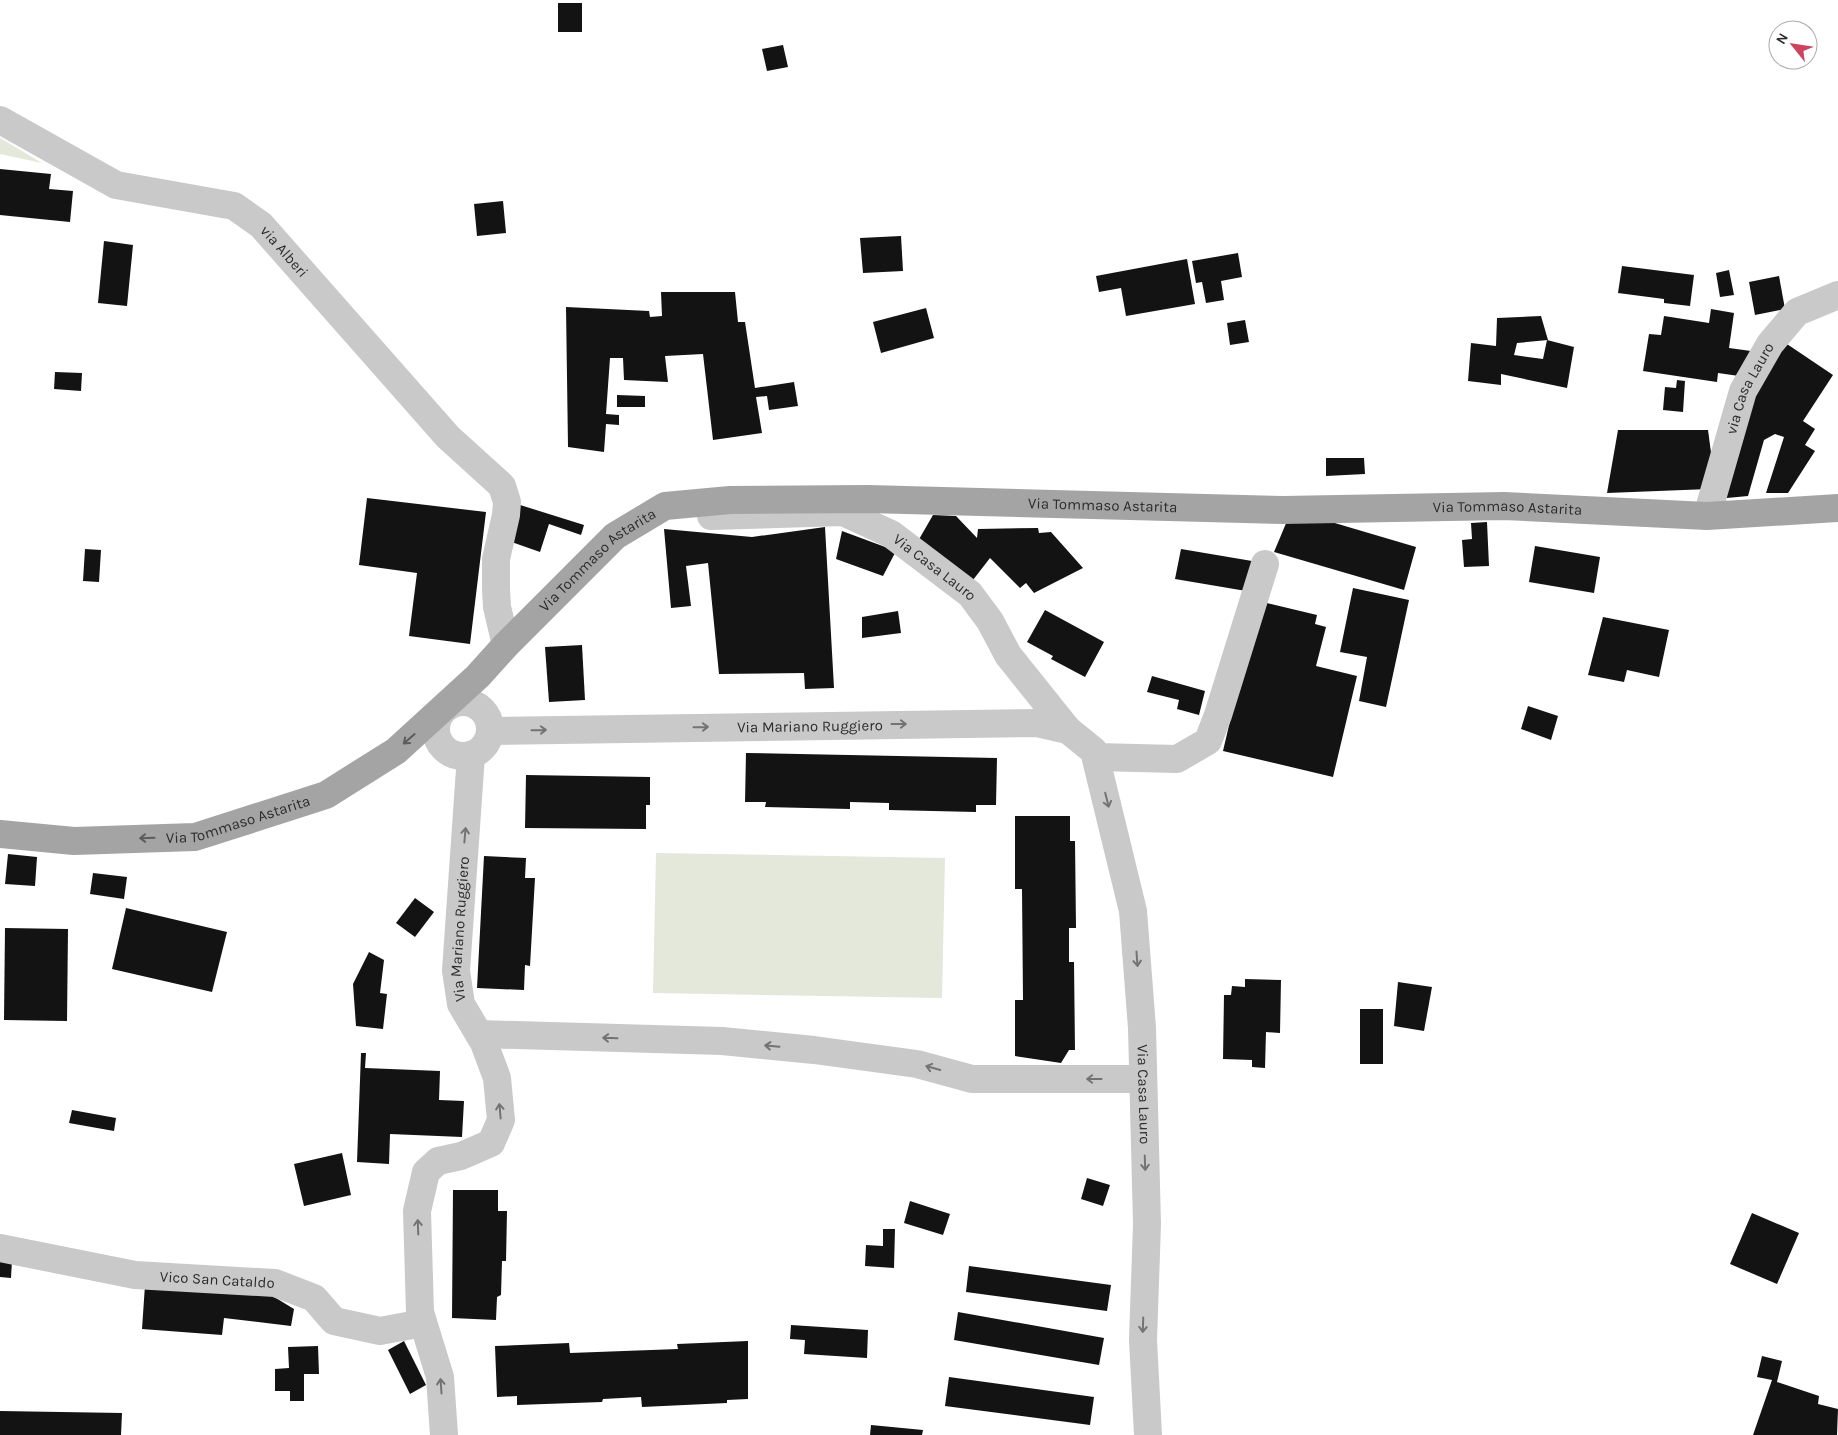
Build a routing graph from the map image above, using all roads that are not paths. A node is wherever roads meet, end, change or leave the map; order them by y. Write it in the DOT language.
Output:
graph roads {
  1 [pos="0,120"];
  2 [pos="1838,296"];
  3 [pos="712,502"];
  4 [pos="1838,508"];
  5 [pos="1707,516"];
  6 [pos="1265,564"];
  7 [pos="506,645"];
  8 [pos="445,707"];
  9 [pos="1068,730"];
  10 [pos="490,731"];
  11 [pos="470,755"];
  12 [pos="1096,757"];
  13 [pos="0,834"];
  14 [pos="479,1034"];
  15 [pos="1143,1079"];
  16 [pos="0,1248"];
  17 [pos="423,1323"];
  18 [pos="444,1435"];
  19 [pos="1148,1435"];
  1 -- 7 [label="street, via Alberi"];
  2 -- 5 [label="street, via Casa Lauro"];
  3 -- 5 [label="main road, Via Tommaso Astarita"];
  3 -- 7 [label="main road, Via Tommaso Astarita"];
  3 -- 9 [label="street, Via Casa Lauro"];
  4 -- 5 [label="main road, Via Tommaso Astarita"];
  6 -- 12 [label="street"];
  7 -- 8 [label="main road, Via Tommaso Astarita"];
  8 -- 10 [label="street"];
  8 -- 11 [label="street, Via Tommaso Astarita"];
  8 -- 13 [label="main road, Via Tommaso Astarita, one-way"];
  10 -- 9 [label="street, Via Mariano Ruggiero, one-way"];
  9 -- 12 [label="street, Via Casa Lauro"];
  10 -- 11 [label="street"];
  14 -- 11 [label="street, Via Mariano Ruggiero, one-way"];
  12 -- 15 [label="street, Via Casa Lauro, one-way"];
  15 -- 14 [label="street, one-way"];
  17 -- 14 [label="street, Via Mariano Ruggiero, one-way"];
  15 -- 19 [label="street, Via Casa Lauro, one-way"];
  16 -- 17 [label="street, Vico San Cataldo"];
  18 -- 17 [label="street, Via Mariano Ruggiero, one-way"];
}
